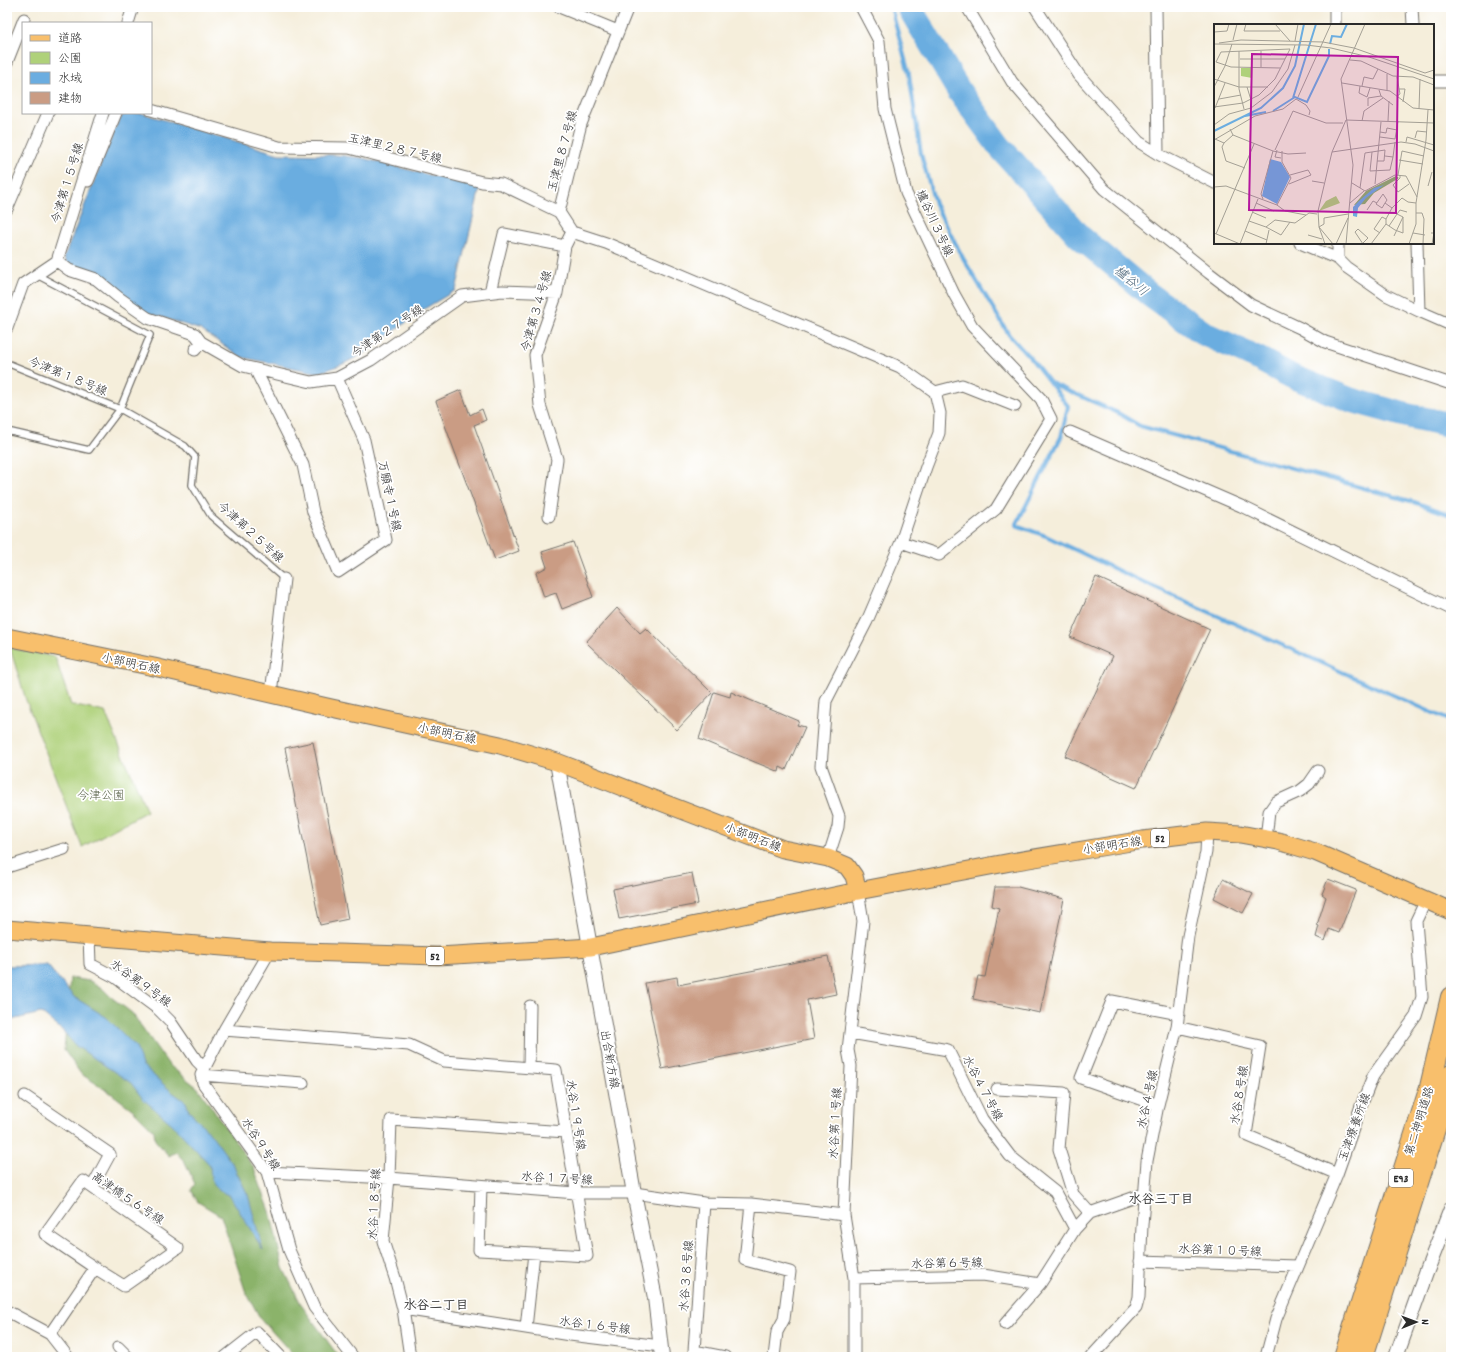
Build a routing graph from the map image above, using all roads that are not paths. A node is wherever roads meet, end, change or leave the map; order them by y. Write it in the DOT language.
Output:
graph roads {
  1 [pos="133,7"];
  2 [pos="559,7"];
  3 [pos="628,7"];
  4 [pos="861,7"];
  5 [pos="967,7"];
  6 [pos="1035,7"];
  7 [pos="1156,7"];
  8 [pos="1335,7"];
  9 [pos="1412,7"];
  10 [pos="24,19"];
  11 [pos="23,22"];
  12 [pos="128,22"];
  13 [pos="22,23"];
  14 [pos="1335,24"];
  15 [pos="1412,24"];
  16 [pos="618,31"];
  17 [pos="15,39"];
  18 [pos="7,62"];
  19 [pos="1434,81"];
  20 [pos="1451,81"];
  21 [pos="152,110"];
  22 [pos="48,114"];
  23 [pos="103,114"];
  24 [pos="116,114"];
  25 [pos="1158,154"];
  26 [pos="1214,182"];
  27 [pos="11,188"];
  28 [pos="75,202"];
  29 [pos="7,209"];
  30 [pos="559,212"];
  31 [pos="572,232"];
  32 [pos="1302,244"];
  33 [pos="1338,244"];
  34 [pos="1417,244"];
  35 [pos="565,246"];
  36 [pos="1338,259"];
  37 [pos="57,261"];
  38 [pos="37,275"];
  39 [pos="490,292"];
  40 [pos="557,293"];
  41 [pos="1419,311"];
  42 [pos="1451,325"];
  43 [pos="7,328"];
  44 [pos="7,363"];
  45 [pos="255,369"];
  46 [pos="337,378"];
  47 [pos="1451,384"];
  48 [pos="935,392"];
  49 [pos="1015,406"];
  50 [pos="120,409"];
  51 [pos="7,431"];
  52 [pos="1070,432"];
  53 [pos="192,485"];
  54 [pos="549,516"];
  55 [pos="901,542"];
  56 [pos="284,579"];
  57 [pos="1451,609"];
  58 [pos="7,637"];
  59 [pos="271,694"];
  60 [pos="557,762"];
  61 [pos="1318,771"];
  62 [pos="1207,832"];
  63 [pos="1266,839"];
  64 [pos="64,849"];
  65 [pos="828,858"];
  66 [pos="7,867"];
  67 [pos="858,891"];
  68 [pos="1426,900"];
  69 [pos="1451,911"];
  70 [pos="7,929"];
  71 [pos="89,936"];
  72 [pos="591,947"];
  73 [pos="270,951"];
  74 [pos="1451,997"];
  75 [pos="530,1006"];
  76 [pos="1179,1014"];
  77 [pos="1177,1027"];
  78 [pos="224,1030"];
  79 [pos="850,1034"];
  80 [pos="529,1068"];
  81 [pos="202,1071"];
  82 [pos="1451,1075"];
  83 [pos="303,1083"];
  84 [pos="997,1089"];
  85 [pos="25,1096"];
  86 [pos="1158,1105"];
  87 [pos="566,1132"];
  88 [pos="267,1172"];
  89 [pos="1338,1174"];
  90 [pos="388,1178"];
  91 [pos="481,1186"];
  92 [pos="92,1187"];
  93 [pos="576,1193"];
  94 [pos="634,1193"];
  95 [pos="1144,1194"];
  96 [pos="704,1203"];
  97 [pos="751,1204"];
  98 [pos="1451,1209"];
  99 [pos="1090,1213"];
  100 [pos="844,1215"];
  101 [pos="1075,1228"];
  102 [pos="534,1253"];
  103 [pos="1140,1261"];
  104 [pos="1298,1266"];
  105 [pos="95,1268"];
  106 [pos="854,1278"];
  107 [pos="1040,1284"];
  108 [pos="403,1309"];
  109 [pos="7,1311"];
  110 [pos="1005,1324"];
  111 [pos="526,1328"];
  112 [pos="50,1334"];
  113 [pos="118,1347"];
  114 [pos="661,1351"];
  115 [pos="68,1357"];
  116 [pos="128,1357"];
  117 [pos="225,1357"];
  118 [pos="281,1357"];
  119 [pos="352,1357"];
  120 [pos="410,1357"];
  121 [pos="725,1357"];
  122 [pos="774,1357"];
  123 [pos="854,1357"];
  124 [pos="1091,1357"];
  125 [pos="1266,1357"];
  126 [pos="1344,1357"];
  127 [pos="1363,1357"];
  128 [pos="1396,1357"];
  1 -- 12 [label="street"];
  2 -- 16 [label="street"];
  3 -- 16 [label="street, 玉津里８７号線"];
  4 -- 55 [label="street, 櫨谷川３号線"];
  5 -- 47 [label="street"];
  6 -- 25 [label="street"];
  7 -- 25 [label="street"];
  8 -- 14 [label="street"];
  9 -- 15 [label="street"];
  10 -- 11 [label="street"];
  13 -- 17 [label="street"];
  16 -- 30 [label="street, 玉津里８７号線"];
  17 -- 18 [label="street"];
  19 -- 20 [label="street"];
  21 -- 30 [label="street, 玉津里２８７号線"];
  22 -- 27 [label="street"];
  23 -- 28 [label="street, 今津第１５号線"];
  24 -- 28 [label="street"];
  25 -- 26 [label="street"];
  27 -- 29 [label="street"];
  28 -- 37 [label="street, 今津第１５号線"];
  30 -- 31 [label="street"];
  31 -- 35 [label="street, 今津第３４号線"];
  31 -- 48 [label="street"];
  32 -- 36 [label="street"];
  33 -- 36 [label="street"];
  34 -- 41 [label="street"];
  35 -- 39 [label="street"];
  35 -- 40 [label="street, 今津第３４号線"];
  36 -- 41 [label="street"];
  37 -- 38 [label="street"];
  37 -- 45 [label="street, 今津第２７号線"];
  38 -- 43 [label="street"];
  38 -- 50 [label="lane"];
  39 -- 40 [label="street, 今津第２７号線"];
  39 -- 46 [label="street, 今津第２７号線"];
  40 -- 54 [label="street, 今津第３４号線"];
  41 -- 42 [label="street"];
  44 -- 50 [label="lane, 今津第１８号線"];
  45 -- 46 [label="street, 今津第２７号線"];
  45 -- 46 [label="street, 万願寺１号線"];
  48 -- 49 [label="street"];
  48 -- 55 [label="street"];
  50 -- 51 [label="lane"];
  50 -- 53 [label="lane, 今津第１８号線"];
  52 -- 57 [label="street"];
  53 -- 56 [label="lane, 今津第２５号線"];
  55 -- 65 [label="street"];
  56 -- 59 [label="street, 今津第２５号線"];
  58 -- 59 [label="main road, 小部明石線"];
  59 -- 60 [label="main road, 小部明石線"];
  60 -- 65 [label="main road, 小部明石線"];
  60 -- 72 [label="street, 出合新方線"];
  61 -- 63 [label="street"];
  62 -- 63 [label="main road, 小部明石線 / 52"];
  62 -- 67 [label="main road, 小部明石線 / 52"];
  62 -- 76 [label="street, 水谷４号線"];
  63 -- 68 [label="main road, 小部明石線 / 52"];
  64 -- 66 [label="street"];
  65 -- 67 [label="main road, 小部明石線"];
  67 -- 72 [label="main road, 小部明石線 / 52"];
  67 -- 79 [label="street, 水谷第１号線"];
  68 -- 69 [label="main road, 小部明石線 / 52"];
  68 -- 89 [label="street, 玉津療養所線"];
  70 -- 71 [label="main road, 小部明石線 / 52"];
  71 -- 73 [label="main road, 小部明石線 / 52"];
  71 -- 81 [label="street, 水谷第９号線"];
  72 -- 73 [label="main road, 小部明石線 / 52"];
  72 -- 94 [label="street, 出合新方線"];
  73 -- 78 [label="street"];
  74 -- 126 [label="highway, 第二神明道路 / E93"];
  75 -- 80 [label="street"];
  76 -- 77 [label="street, 水谷４号線"];
  76 -- 86 [label="street"];
  77 -- 86 [label="street, 水谷４号線"];
  77 -- 89 [label="street, 水谷８号線"];
  78 -- 80 [label="street, 水谷１９号線"];
  78 -- 81 [label="street"];
  79 -- 100 [label="street, 水谷第１号線"];
  79 -- 101 [label="street, 水谷４７号線"];
  80 -- 87 [label="street, 水谷１９号線"];
  81 -- 83 [label="street"];
  81 -- 88 [label="street, 水谷９号線"];
  82 -- 127 [label="highway, 第二神明道路 / E93"];
  84 -- 99 [label="street"];
  85 -- 92 [label="street"];
  86 -- 95 [label="street, 水谷４号線"];
  87 -- 90 [label="street, 水谷１８号線"];
  87 -- 93 [label="street, 水谷１９号線"];
  88 -- 90 [label="street, 水谷１７号線"];
  88 -- 119 [label="street, 水谷９号線"];
  89 -- 104 [label="street, 玉津療養所線"];
  90 -- 91 [label="street, 水谷１７号線"];
  90 -- 108 [label="street, 水谷１８号線"];
  91 -- 93 [label="street, 水谷１７号線"];
  91 -- 102 [label="street, 水谷１９号線"];
  92 -- 105 [label="street, 高津橋５６号線"];
  92 -- 105 [label="street, 高津橋５６号線"];
  93 -- 94 [label="street, 水谷１７号線"];
  93 -- 102 [label="street, 水谷１９号線"];
  94 -- 96 [label="street, 水谷１７号線"];
  94 -- 114 [label="street, 出合新方線"];
  95 -- 99 [label="street"];
  95 -- 103 [label="street, 水谷４号線"];
  96 -- 97 [label="street, 水谷１７号線"];
  96 -- 121 [label="street, 水谷３８号線"];
  97 -- 100 [label="street, 水谷１７号線"];
  97 -- 122 [label="street"];
  98 -- 128 [label="street"];
  99 -- 101 [label="street"];
  100 -- 106 [label="street, 水谷第１号線"];
  101 -- 107 [label="street"];
  102 -- 111 [label="street"];
  103 -- 104 [label="street, 水谷第１０号線"];
  103 -- 124 [label="street, 水谷４号線"];
  104 -- 125 [label="street, 玉津療養所線"];
  105 -- 112 [label="street"];
  106 -- 107 [label="street, 水谷第６号線"];
  106 -- 123 [label="street, 水谷第１号線"];
  107 -- 110 [label="street"];
  108 -- 111 [label="street"];
  108 -- 120 [label="street, 水谷１８号線"];
  109 -- 112 [label="street"];
  111 -- 114 [label="street, 水谷１６号線"];
  112 -- 115 [label="street"];
  113 -- 116 [label="street"];
  117 -- 118 [label="street"];
}
